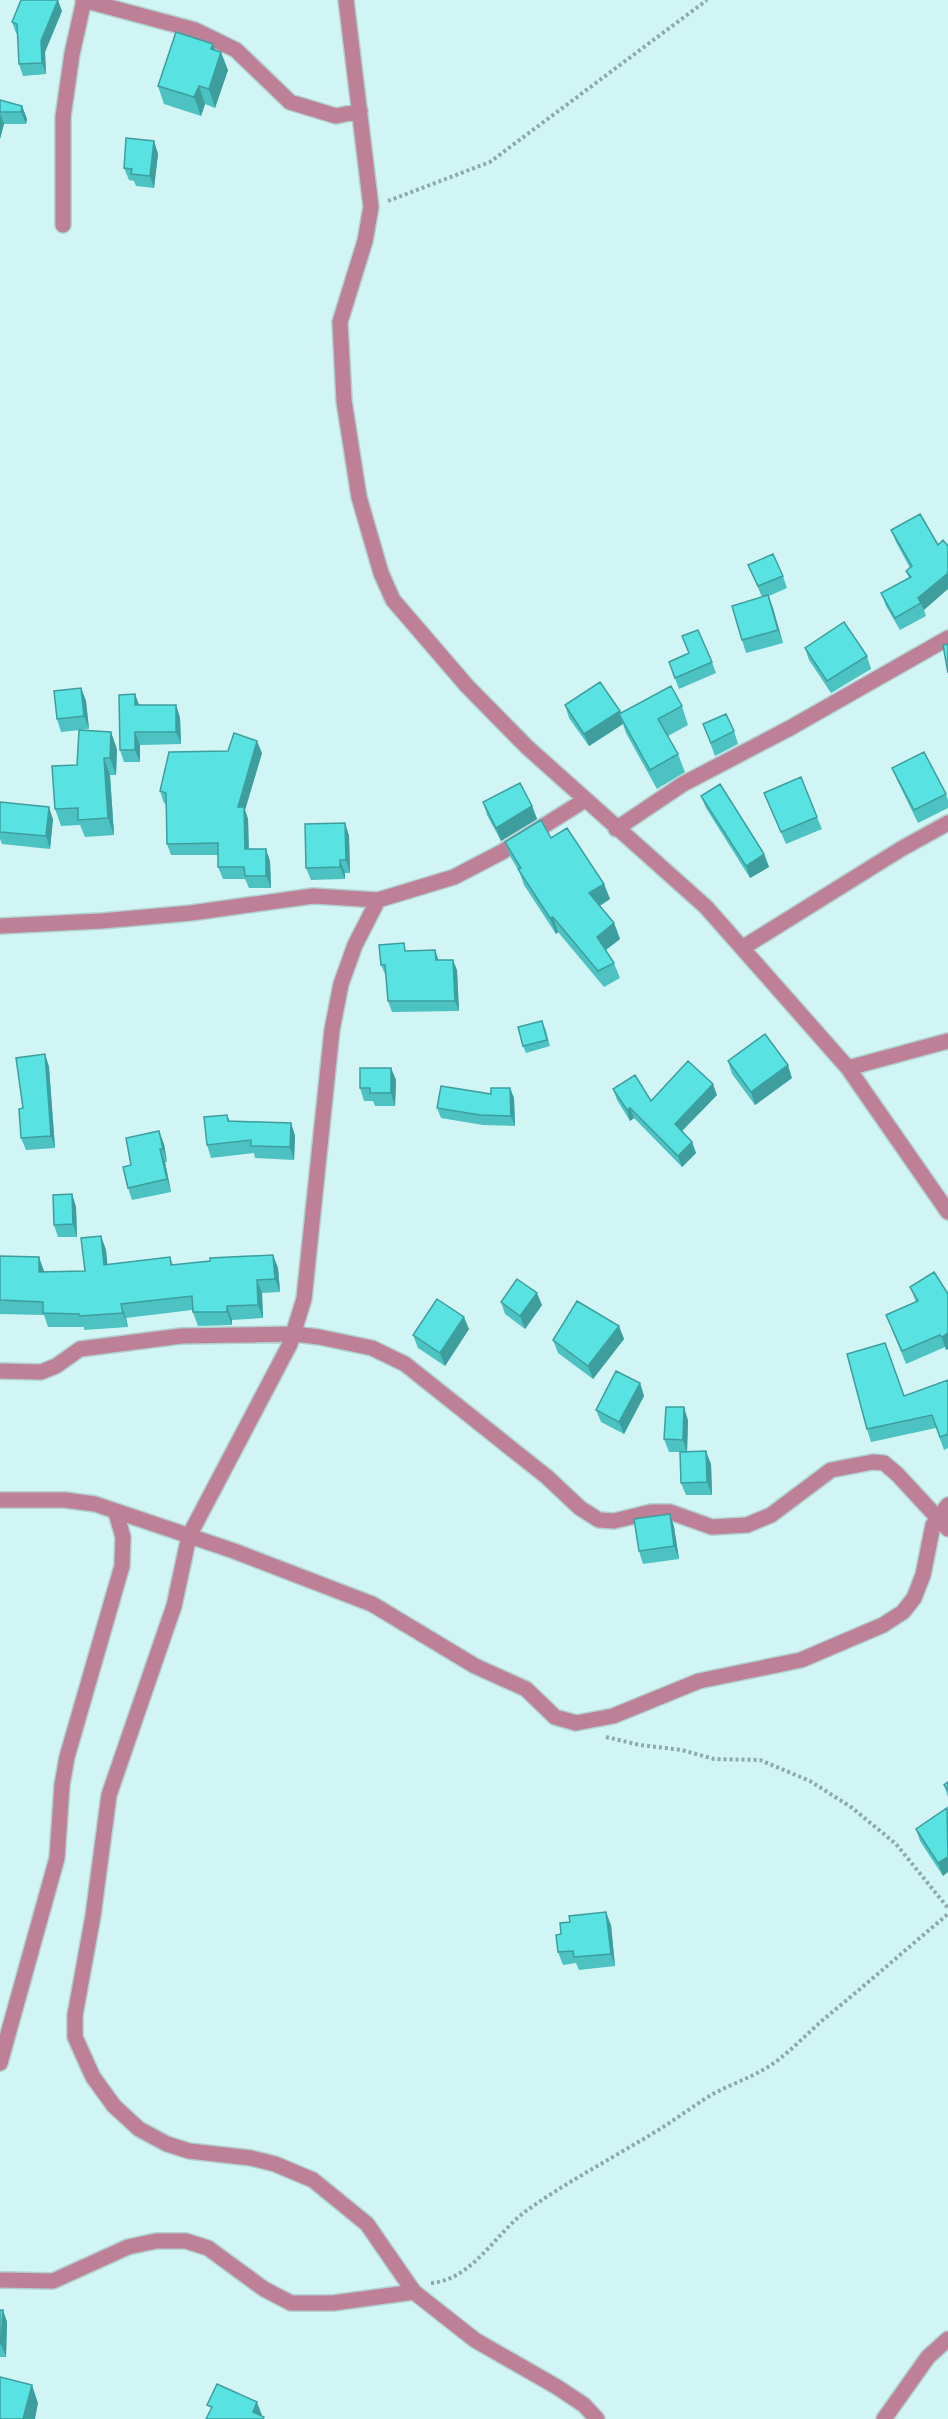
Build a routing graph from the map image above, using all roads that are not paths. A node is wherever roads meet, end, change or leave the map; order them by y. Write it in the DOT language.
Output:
graph roads {
  1 [pos="83,0"];
  2 [pos="346,0"];
  3 [pos="360,111"];
  4 [pos="63,225"];
  5 [pos="948,638"];
  6 [pos="585,800"];
  7 [pos="948,823"];
  8 [pos="616,829"];
  9 [pos="378,900"];
  10 [pos="0,926"];
  11 [pos="742,948"];
  12 [pos="948,1041"];
  13 [pos="848,1068"];
  14 [pos="948,1212"];
  15 [pos="295,1334"];
  16 [pos="0,1371"];
  17 [pos="0,1500"];
  18 [pos="943,1510"];
  19 [pos="116,1513"];
  20 [pos="948,1529"];
  21 [pos="189,1536"];
  22 [pos="0,2063"];
  23 [pos="0,2280"];
  24 [pos="412,2289"];
  25 [pos="948,2339"];
  26 [pos="597,2419"];
  27 [pos="884,2419"];
  1 -- 3 [label="street"];
  1 -- 4 [label="street"];
  2 -- 3 [label="street"];
  3 -- 6 [label="street"];
  5 -- 8 [label="street"];
  6 -- 8 [label="street"];
  6 -- 9 [label="street"];
  7 -- 11 [label="street"];
  8 -- 11 [label="street"];
  9 -- 10 [label="street"];
  9 -- 15 [label="street"];
  11 -- 13 [label="street"];
  12 -- 13 [label="street"];
  13 -- 14 [label="street"];
  15 -- 16 [label="street"];
  15 -- 18 [label="street"];
  15 -- 21 [label="street"];
  17 -- 19 [label="street"];
  18 -- 20 [label="street"];
  18 -- 21 [label="street"];
  19 -- 21 [label="street"];
  19 -- 22 [label="street"];
  21 -- 24 [label="street"];
  23 -- 24 [label="street"];
  24 -- 26 [label="street"];
  25 -- 27 [label="street"];
}
